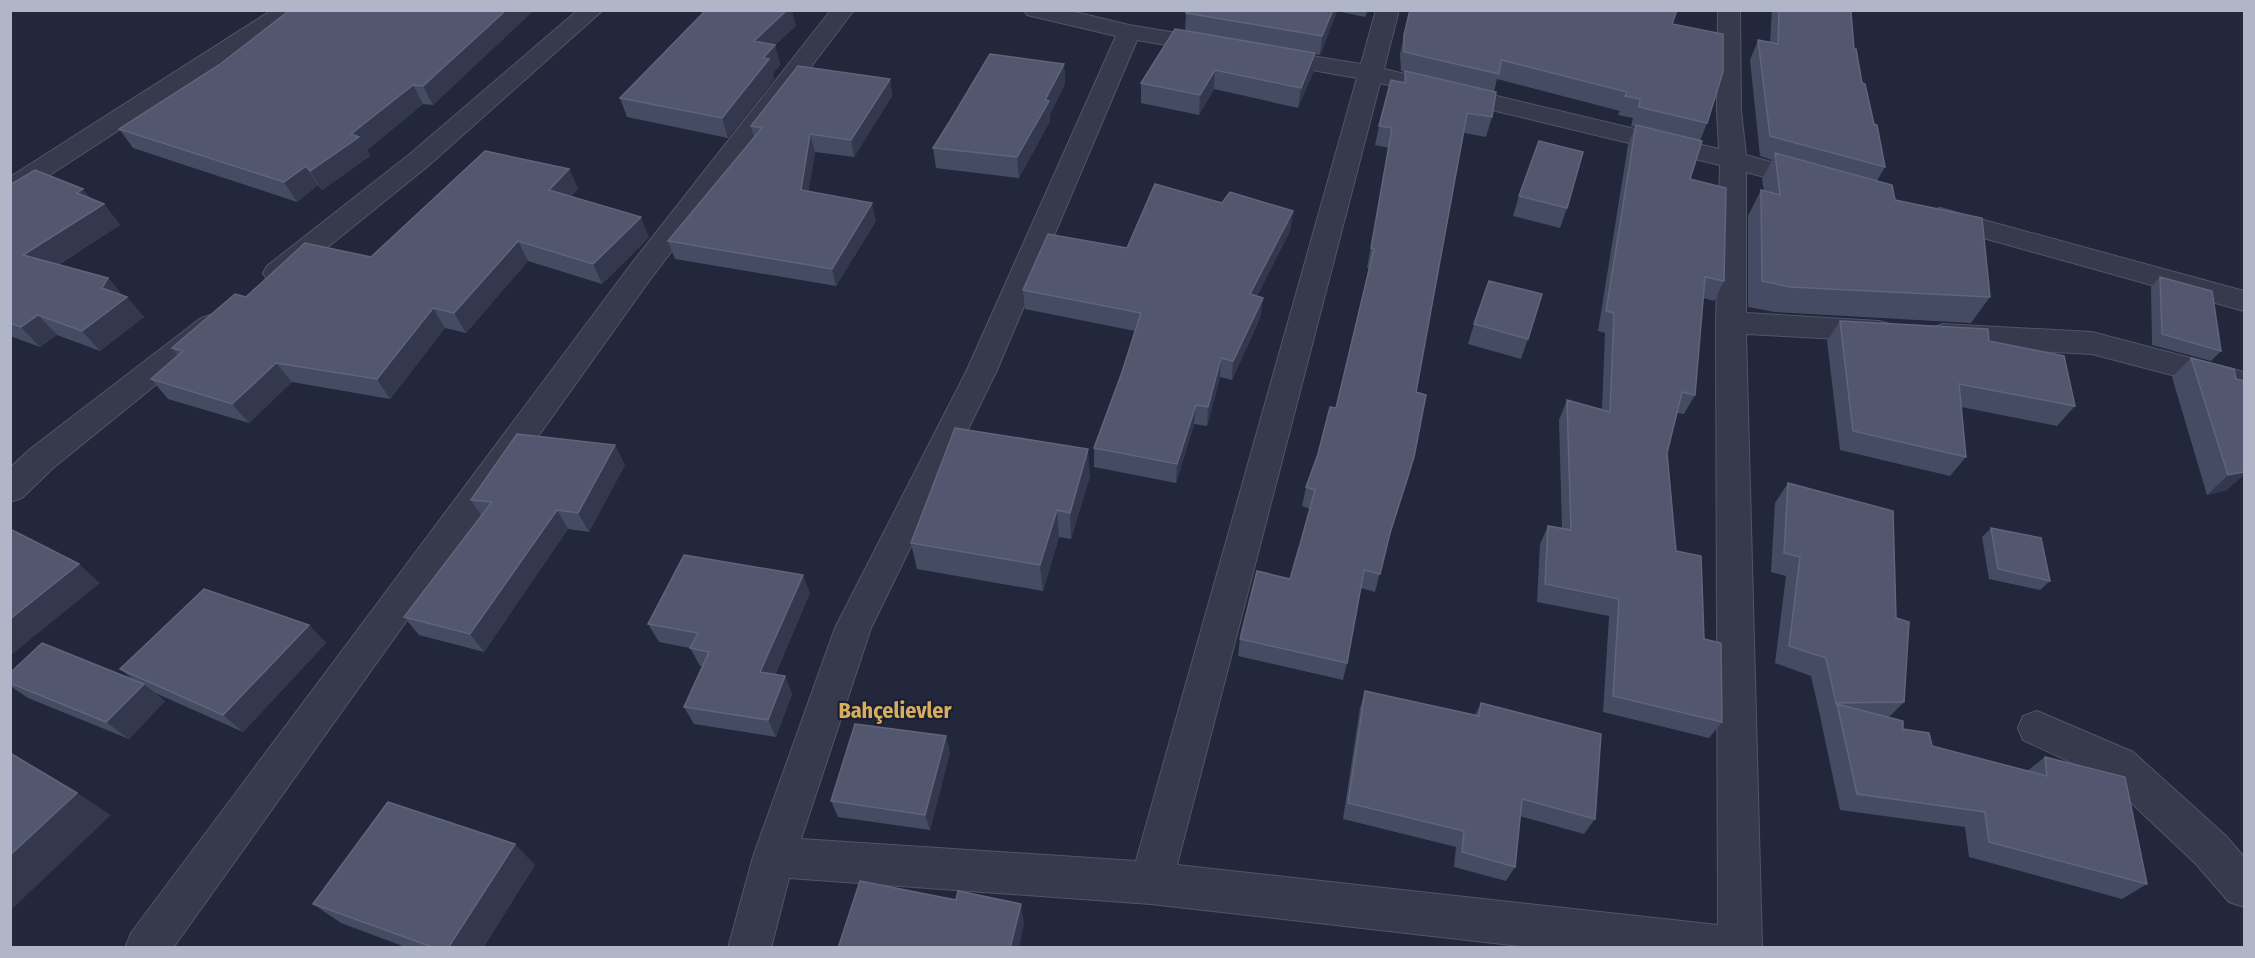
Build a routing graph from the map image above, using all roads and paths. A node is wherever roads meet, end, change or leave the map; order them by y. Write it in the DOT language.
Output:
graph roads {
  1 [pos="288,10"];
  2 [pos="592,10"];
  3 [pos="843,10"];
  4 [pos="1388,10"];
  5 [pos="1729,10"];
  6 [pos="1041,11"];
  7 [pos="1129,32"];
  8 [pos="1370,73"];
  9 [pos="1733,160"];
  10 [pos="10,189"];
  11 [pos="1836,189"];
  12 [pos="1915,210"];
  13 [pos="2244,301"];
  14 [pos="1731,323"];
  15 [pos="2244,383"];
  16 [pos="10,489"];
  17 [pos="2037,728"];
  18 [pos="774,857"];
  19 [pos="1151,883"];
  20 [pos="2244,887"];
  21 [pos="146,948"];
  22 [pos="749,948"];
  23 [pos="1729,948"];
  24 [pos="1740,948"];
  1 -- 10 [label="street"];
  2 -- 16 [label="street"];
  3 -- 21 [label="street"];
  4 -- 8 [label="street"];
  5 -- 9 [label="street"];
  6 -- 7 [label="street"];
  7 -- 8 [label="street"];
  7 -- 18 [label="street"];
  8 -- 9 [label="street"];
  8 -- 19 [label="street"];
  9 -- 11 [label="street"];
  9 -- 14 [label="street"];
  12 -- 13 [label="street"];
  14 -- 15 [label="street"];
  14 -- 24 [label="street"];
  17 -- 20 [label="street"];
  18 -- 19 [label="street"];
  18 -- 22 [label="street"];
  19 -- 23 [label="street"];
}
